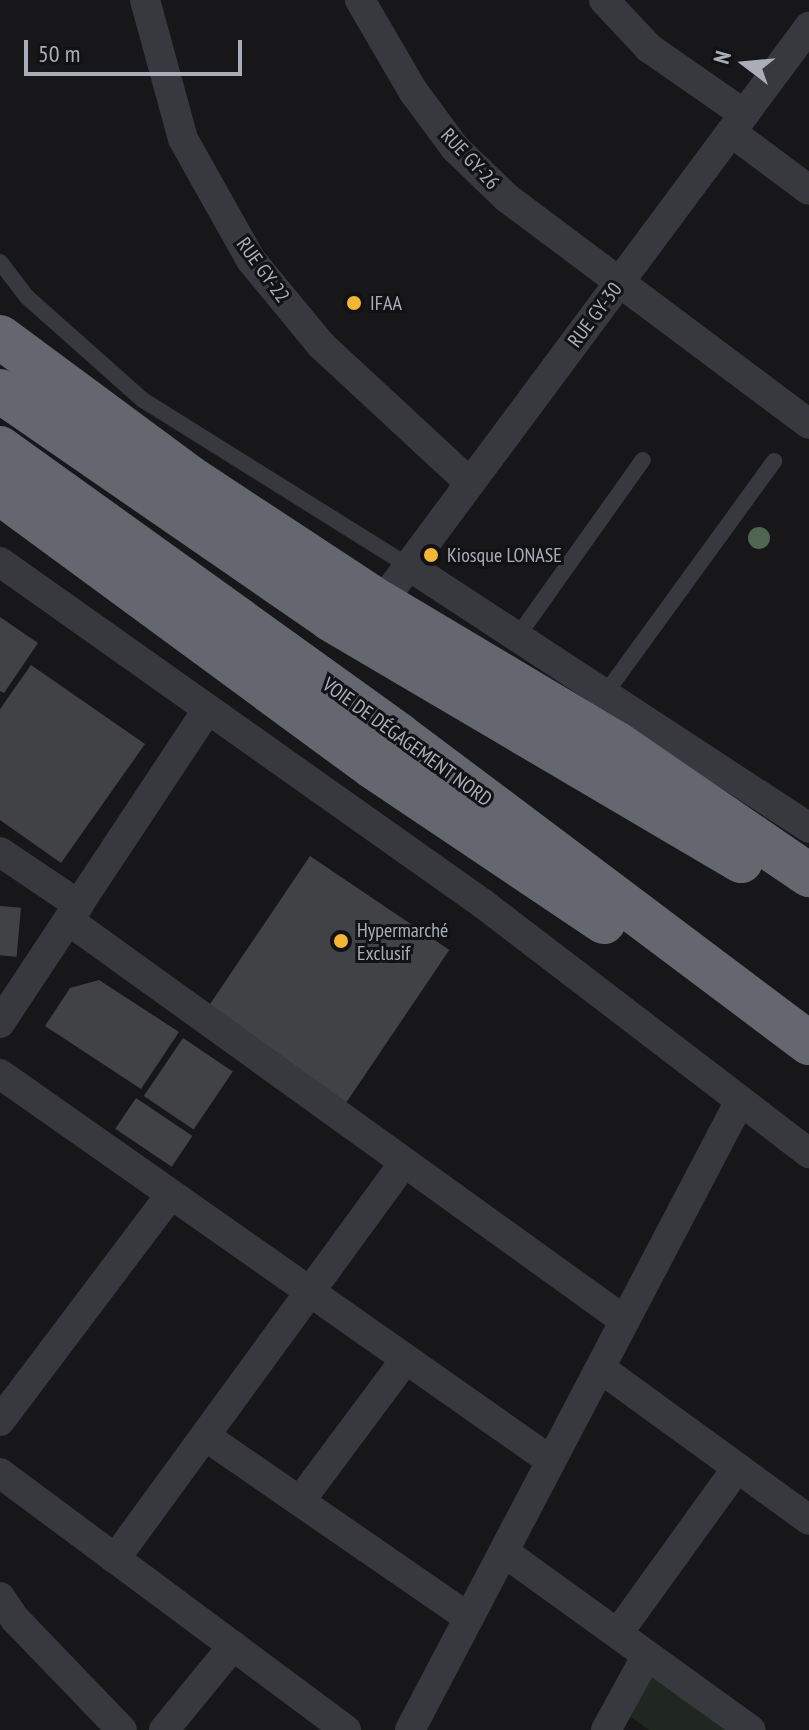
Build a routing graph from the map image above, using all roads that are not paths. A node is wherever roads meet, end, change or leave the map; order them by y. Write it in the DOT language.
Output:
graph roads {
  1 [pos="145,0"];
  2 [pos="360,0"];
  3 [pos="604,0"];
  4 [pos="809,27"];
  5 [pos="738,123"];
  6 [pos="809,190"];
  7 [pos="0,262"];
  8 [pos="619,283"];
  9 [pos="0,337"];
  10 [pos="0,391"];
  11 [pos="809,424"];
  12 [pos="0,448"];
  13 [pos="643,460"];
  14 [pos="774,461"];
  15 [pos="470,483"];
  16 [pos="0,493"];
  17 [pos="0,562"];
  18 [pos="409,566"];
  19 [pos="381,603"];
  20 [pos="517,637"];
  21 [pos="605,694"];
  22 [pos="207,710"];
  23 [pos="809,828"];
  24 [pos="0,852"];
  25 [pos="809,875"];
  26 [pos="809,905"];
  27 [pos="73,913"];
  28 [pos="0,1023"];
  29 [pos="809,1043"];
  30 [pos="809,1061"];
  31 [pos="0,1074"];
  32 [pos="740,1101"];
  33 [pos="809,1153"];
  34 [pos="404,1162"];
  35 [pos="171,1194"];
  36 [pos="308,1293"];
  37 [pos="625,1321"];
  38 [pos="405,1360"];
  39 [pos="600,1368"];
  40 [pos="0,1421"];
  41 [pos="208,1438"];
  42 [pos="551,1461"];
  43 [pos="737,1468"];
  44 [pos="0,1473"];
  45 [pos="300,1501"];
  46 [pos="809,1520"];
  47 [pos="504,1552"];
  48 [pos="115,1559"];
  49 [pos="0,1597"];
  50 [pos="469,1618"];
  51 [pos="618,1633"];
  52 [pos="233,1646"];
  53 [pos="647,1655"];
  54 [pos="748,1729"];
  55 [pos="122,1730"];
  56 [pos="164,1730"];
  57 [pos="346,1730"];
  58 [pos="410,1730"];
  59 [pos="606,1730"];
  1 -- 15 [label="street, RUE GY-22"];
  2 -- 8 [label="street, RUE GY-26"];
  3 -- 5 [label="street"];
  4 -- 5 [label="street, RUE GY-30"];
  5 -- 6 [label="street"];
  5 -- 8 [label="street, RUE GY-30"];
  7 -- 18 [label="lane"];
  8 -- 11 [label="street, RUE GY-26"];
  8 -- 15 [label="street, RUE GY-30"];
  9 -- 19 [label="highway"];
  10 -- 26 [label="highway"];
  12 -- 29 [label="highway, VOIE DE DÉGAGEMENT NORD"];
  13 -- 20 [label="lane"];
  14 -- 21 [label="lane"];
  15 -- 18 [label="street, RUE GY-30"];
  16 -- 30 [label="highway"];
  17 -- 22 [label="street"];
  18 -- 19 [label="street, RUE GY-30"];
  18 -- 20 [label="street"];
  19 -- 25 [label="highway"];
  20 -- 21 [label="street"];
  21 -- 23 [label="street"];
  22 -- 27 [label="street"];
  22 -- 32 [label="street"];
  24 -- 27 [label="street"];
  27 -- 28 [label="street"];
  27 -- 34 [label="street"];
  31 -- 35 [label="street"];
  32 -- 33 [label="street"];
  32 -- 37 [label="street"];
  34 -- 36 [label="street"];
  34 -- 37 [label="street"];
  35 -- 36 [label="street"];
  35 -- 40 [label="street"];
  36 -- 38 [label="street"];
  36 -- 41 [label="street"];
  37 -- 39 [label="street"];
  38 -- 42 [label="street"];
  38 -- 45 [label="street"];
  39 -- 42 [label="street"];
  39 -- 43 [label="street"];
  41 -- 45 [label="street"];
  41 -- 48 [label="street"];
  42 -- 47 [label="street"];
  43 -- 46 [label="street"];
  43 -- 51 [label="street"];
  44 -- 48 [label="street"];
  45 -- 50 [label="street"];
  47 -- 50 [label="street"];
  47 -- 51 [label="street"];
  48 -- 52 [label="street"];
  49 -- 55 [label="street"];
  50 -- 58 [label="street"];
  51 -- 53 [label="street"];
  52 -- 56 [label="street"];
  52 -- 57 [label="street"];
  53 -- 54 [label="street"];
  53 -- 59 [label="street"];
}
